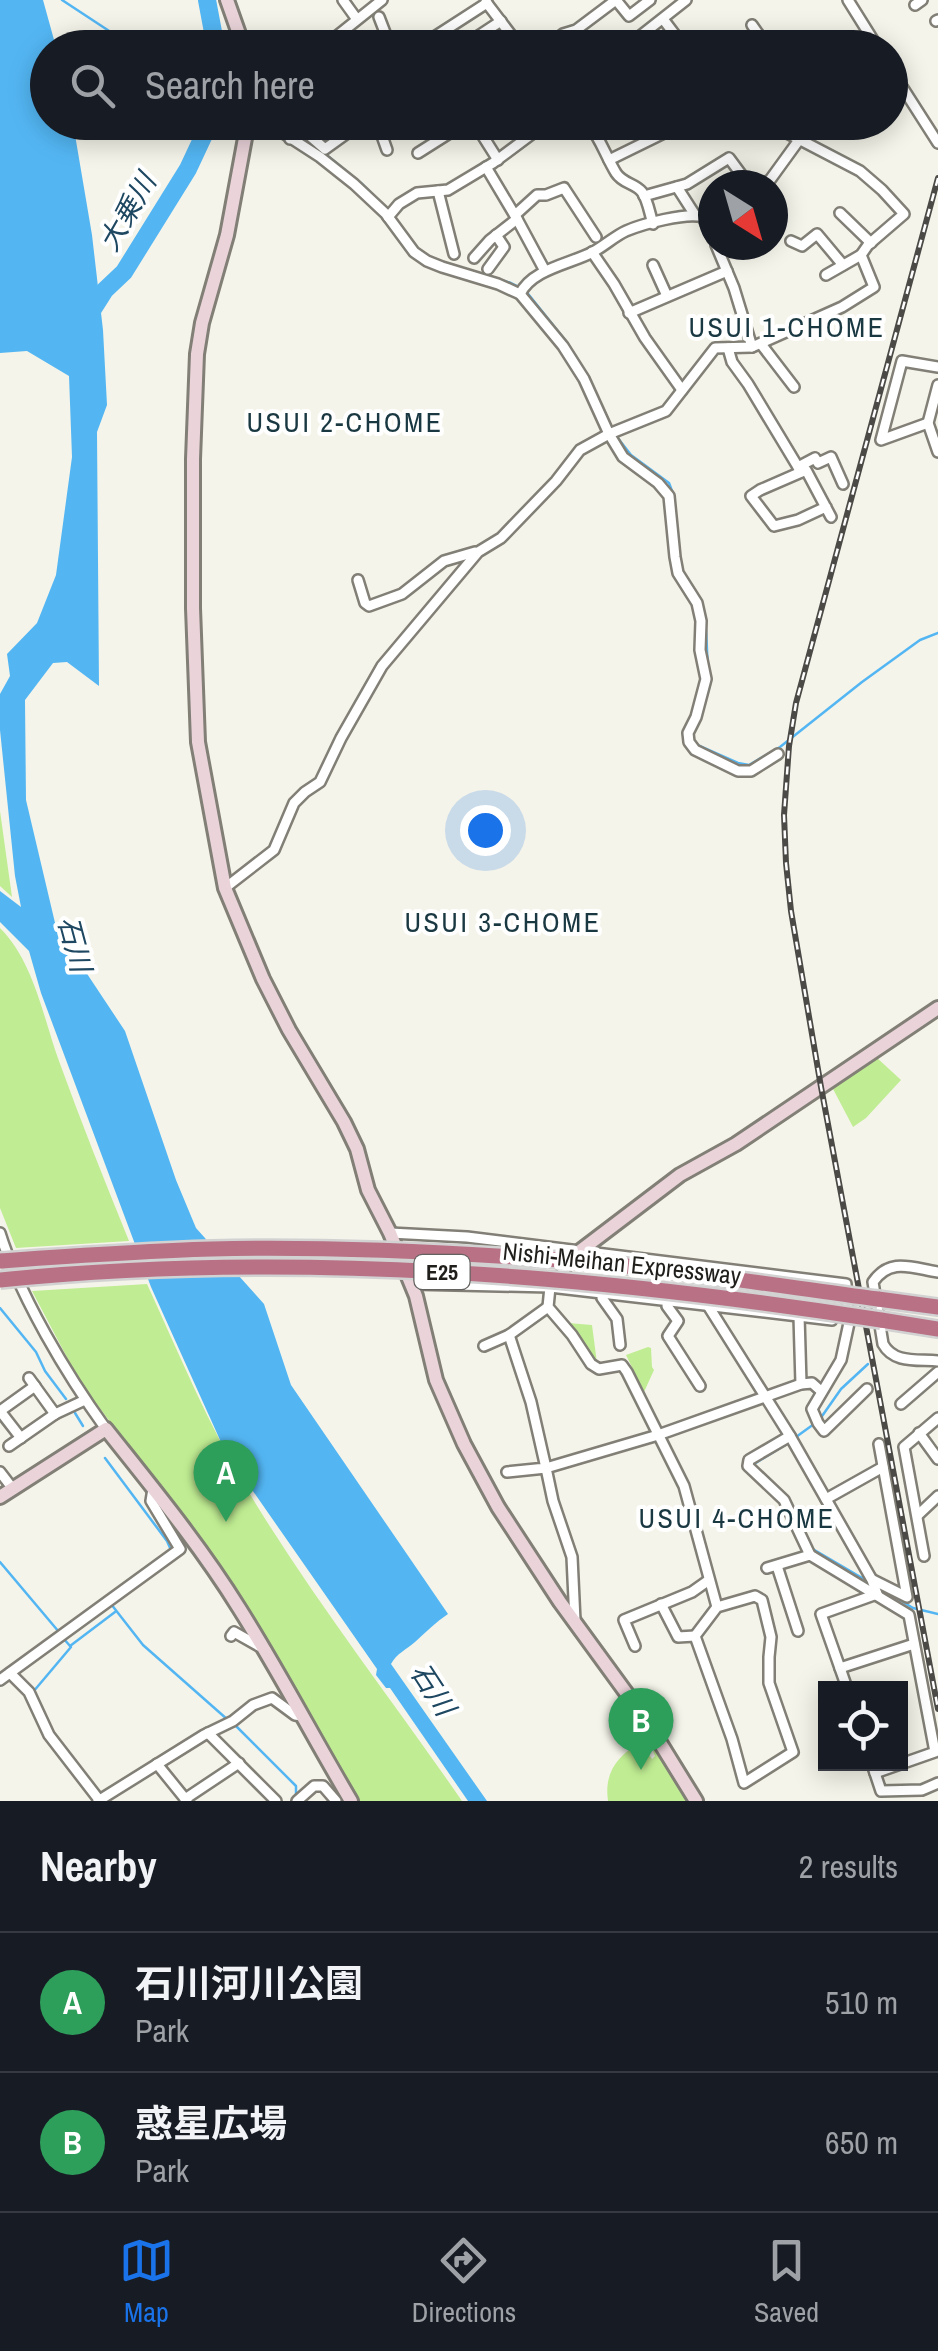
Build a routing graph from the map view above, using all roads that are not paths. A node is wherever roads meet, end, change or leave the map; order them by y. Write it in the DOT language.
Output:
graph roads {
  1 [pos="227,0"];
  2 [pos="382,0"];
  3 [pos="651,0"];
  4 [pos="686,0"];
  5 [pos="848,0"];
  6 [pos="338,1"];
  7 [pos="486,2"];
  8 [pos="378,17"];
  9 [pos="356,18"];
  10 [pos="664,18"];
  11 [pos="501,20"];
  12 [pos="752,25"];
  13 [pos="238,30"];
  14 [pos="342,30"];
  15 [pos="384,30"];
  16 [pos="444,30"];
  17 [pos="486,30"];
  18 [pos="508,30"];
  19 [pos="576,30"];
  20 [pos="648,30"];
  21 [pos="672,30"];
  22 [pos="755,30"];
  23 [pos="867,30"];
  24 [pos="908,96"];
  25 [pos="245,140"];
  26 [pos="292,140"];
  27 [pos="314,140"];
  28 [pos="337,140"];
  29 [pos="383,140"];
  30 [pos="440,140"];
  31 [pos="483,140"];
  32 [pos="524,140"];
  33 [pos="601,140"];
  34 [pos="650,140"];
  35 [pos="799,140"];
  36 [pos="938,144"];
  37 [pos="387,150"];
  38 [pos="418,153"];
  39 [pos="498,160"];
  40 [pos="609,160"];
  41 [pos="486,167"];
  42 [pos="712,170"];
  43 [pos="738,170"];
  44 [pos="777,170"];
  45 [pos="698,177"];
  46 [pos="677,187"];
  47 [pos="438,191"];
  48 [pos="644,196"];
  49 [pos="698,208"];
  50 [pos="840,213"];
  51 [pos="698,215"];
  52 [pos="388,217"];
  53 [pos="516,217"];
  54 [pos="652,224"];
  55 [pos="496,236"];
  56 [pos="596,237"];
  57 [pos="791,241"];
  58 [pos="871,243"];
  59 [pos="592,252"];
  60 [pos="454,254"];
  61 [pos="861,256"];
  62 [pos="474,258"];
  63 [pos="722,260"];
  64 [pos="653,265"];
  65 [pos="843,265"];
  66 [pos="488,269"];
  67 [pos="727,270"];
  68 [pos="545,271"];
  69 [pos="826,275"];
  70 [pos="520,294"];
  71 [pos="667,296"];
  72 [pos="629,313"];
  73 [pos="756,346"];
  74 [pos="728,348"];
  75 [pos="938,367"];
  76 [pos="938,385"];
  77 [pos="794,387"];
  78 [pos="682,390"];
  79 [pos="932,415"];
  80 [pos="609,434"];
  81 [pos="938,452"];
  82 [pos="800,470"];
  83 [pos="843,484"];
  84 [pos="478,552"];
  85 [pos="358,580"];
  86 [pos="778,754"];
  87 [pos="224,888"];
  88 [pos="938,1008"];
  89 [pos="0,1233"];
  90 [pos="390,1233"];
  91 [pos="580,1250"];
  92 [pos="1,1251"];
  93 [pos="938,1272"];
  94 [pos="0,1280"];
  95 [pos="411,1284"];
  96 [pos="550,1287"];
  97 [pos="603,1293"];
  98 [pos="668,1300"];
  99 [pos="707,1304"];
  100 [pos="938,1307"];
  101 [pos="548,1308"];
  102 [pos="799,1316"];
  103 [pos="849,1322"];
  104 [pos="938,1329"];
  105 [pos="510,1335"];
  106 [pos="620,1345"];
  107 [pos="484,1346"];
  108 [pos="938,1362"];
  109 [pos="938,1372"];
  110 [pos="801,1384"];
  111 [pos="700,1386"];
  112 [pos="867,1389"];
  113 [pos="821,1391"];
  114 [pos="766,1398"];
  115 [pos="85,1400"];
  116 [pos="901,1404"];
  117 [pos="0,1411"];
  118 [pos="55,1414"];
  119 [pos="938,1418"];
  120 [pos="106,1429"];
  121 [pos="658,1434"];
  122 [pos="919,1434"];
  123 [pos="21,1438"];
  124 [pos="792,1439"];
  125 [pos="879,1444"];
  126 [pos="9,1446"];
  127 [pos="938,1459"];
  128 [pos="883,1467"];
  129 [pos="546,1468"];
  130 [pos="0,1472"];
  131 [pos="507,1472"];
  132 [pos="13,1488"];
  133 [pos="153,1489"];
  134 [pos="938,1496"];
  135 [pos="0,1497"];
  136 [pos="826,1499"];
  137 [pos="918,1515"];
  138 [pos="810,1555"];
  139 [pos="924,1556"];
  140 [pos="709,1580"];
  141 [pos="874,1586"];
  142 [pos="661,1604"];
  143 [pos="716,1607"];
  144 [pos="576,1624"];
  145 [pos="798,1631"];
  146 [pos="231,1636"];
  147 [pos="695,1636"];
  148 [pos="914,1644"];
  149 [pos="636,1646"];
  150 [pos="266,1650"];
  151 [pos="840,1668"];
  152 [pos="10,1673"];
  153 [pos="0,1680"];
  154 [pos="845,1681"];
  155 [pos="304,1716"];
  156 [pos="208,1733"];
  157 [pos="934,1752"];
  158 [pos="908,1759"];
  159 [pos="158,1764"];
  160 [pos="238,1764"];
  161 [pos="938,1766"];
  162 [pos="875,1771"];
  163 [pos="938,1782"];
  164 [pos="273,1797"];
  165 [pos="186,1800"];
  166 [pos="99,1801"];
  167 [pos="258,1801"];
  168 [pos="297,1801"];
  169 [pos="336,1801"];
  170 [pos="351,1801"];
  171 [pos="696,1801"];
  1 -- 13 [label="street"];
  2 -- 9 [label="street"];
  3 -- 10 [label="street"];
  3 -- 19 [label="street"];
  4 -- 10 [label="street"];
  5 -- 23 [label="street"];
  6 -- 9 [label="street"];
  7 -- 11 [label="street"];
  7 -- 16 [label="street"];
  8 -- 15 [label="street"];
  9 -- 14 [label="street"];
  10 -- 20 [label="street"];
  10 -- 21 [label="street"];
  11 -- 17 [label="street"];
  11 -- 18 [label="street"];
  12 -- 22 [label="street"];
  24 -- 36 [label="street"];
  25 -- 87 [label="street"];
  26 -- 52 [label="street"];
  27 -- 28 [label="street"];
  29 -- 37 [label="street"];
  30 -- 38 [label="street"];
  31 -- 39 [label="street"];
  32 -- 39 [label="street"];
  33 -- 40 [label="street"];
  34 -- 40 [label="street"];
  35 -- 44 [label="street"];
  35 -- 58 [label="street"];
  39 -- 41 [label="street"];
  40 -- 48 [label="street"];
  41 -- 47 [label="street"];
  41 -- 53 [label="street"];
  42 -- 43 [label="street"];
  45 -- 46 [label="street"];
  46 -- 48 [label="street"];
  46 -- 49 [label="street"];
  47 -- 52 [label="street"];
  47 -- 60 [label="street"];
  48 -- 54 [label="street"];
  50 -- 58 [label="street"];
  51 -- 54 [label="street"];
  52 -- 70 [label="street"];
  53 -- 55 [label="street"];
  53 -- 56 [label="street"];
  53 -- 68 [label="street"];
  54 -- 59 [label="street"];
  55 -- 62 [label="street"];
  55 -- 66 [label="street"];
  57 -- 65 [label="street"];
  58 -- 61 [label="street"];
  59 -- 68 [label="street"];
  59 -- 72 [label="street"];
  61 -- 65 [label="street"];
  61 -- 73 [label="street"];
  63 -- 67 [label="street"];
  64 -- 71 [label="street"];
  65 -- 69 [label="street"];
  67 -- 71 [label="street"];
  67 -- 73 [label="street"];
  68 -- 70 [label="street"];
  70 -- 80 [label="street"];
  71 -- 72 [label="street"];
  72 -- 78 [label="street"];
  73 -- 74 [label="street"];
  73 -- 77 [label="street"];
  74 -- 78 [label="street"];
  74 -- 82 [label="street"];
  75 -- 79 [label="street"];
  76 -- 79 [label="street"];
  78 -- 80 [label="street"];
  79 -- 81 [label="street"];
  80 -- 84 [label="street"];
  80 -- 86 [label="street"];
  82 -- 82 [label="street"];
  82 -- 83 [label="street"];
  84 -- 85 [label="street"];
  84 -- 87 [label="street"];
  87 -- 90 [label="street"];
  88 -- 91 [label="street"];
  89 -- 92 [label="street"];
  90 -- 91 [label="street"];
  90 -- 95 [label="street"];
  91 -- 96 [label="street"];
  91 -- 103 [label="street"];
  92 -- 100 [label="highway, Nishi-Meihan Expressway / E25, bridge"];
  92 -- 115 [label="street"];
  93 -- 108 [label="street"];
  94 -- 104 [label="highway, Nishi-Meihan Expressway / E25, bridge"];
  95 -- 96 [label="street"];
  95 -- 144 [label="street"];
  96 -- 97 [label="street"];
  96 -- 101 [label="street"];
  97 -- 98 [label="street"];
  97 -- 106 [label="street"];
  98 -- 99 [label="street"];
  98 -- 111 [label="street"];
  99 -- 102 [label="street"];
  99 -- 114 [label="street"];
  101 -- 105 [label="street"];
  101 -- 121 [label="street"];
  102 -- 103 [label="street"];
  102 -- 110 [label="street"];
  103 -- 113 [label="street"];
  105 -- 107 [label="street"];
  105 -- 129 [label="street"];
  109 -- 116 [label="street"];
  110 -- 113 [label="street"];
  110 -- 114 [label="street"];
  112 -- 113 [label="street"];
  114 -- 121 [label="street"];
  114 -- 124 [label="street"];
  115 -- 118 [label="street"];
  115 -- 120 [label="street"];
  117 -- 118 [label="street"];
  117 -- 123 [label="street"];
  118 -- 123 [label="street"];
  119 -- 122 [label="street"];
  120 -- 132 [label="street"];
  120 -- 133 [label="street"];
  121 -- 129 [label="street"];
  121 -- 140 [label="street"];
  122 -- 127 [label="street"];
  122 -- 137 [label="street"];
  123 -- 126 [label="street"];
  124 -- 136 [label="street"];
  124 -- 138 [label="street"];
  125 -- 128 [label="street"];
  128 -- 136 [label="street"];
  128 -- 141 [label="street"];
  129 -- 131 [label="street"];
  129 -- 144 [label="street"];
  130 -- 132 [label="street"];
  132 -- 135 [label="street"];
  133 -- 150 [label="street"];
  133 -- 152 [label="street"];
  134 -- 137 [label="street"];
  136 -- 141 [label="street"];
  137 -- 139 [label="street"];
  138 -- 141 [label="street"];
  138 -- 145 [label="street"];
  140 -- 142 [label="street"];
  140 -- 143 [label="street"];
  141 -- 148 [label="street"];
  141 -- 151 [label="street"];
  142 -- 147 [label="street"];
  142 -- 149 [label="street"];
  143 -- 147 [label="street"];
  143 -- 147 [label="street"];
  144 -- 171 [label="street"];
  146 -- 150 [label="street"];
  148 -- 151 [label="street"];
  148 -- 157 [label="street"];
  150 -- 155 [label="street"];
  151 -- 154 [label="street"];
  152 -- 153 [label="street"];
  152 -- 166 [label="street"];
  155 -- 156 [label="street"];
  155 -- 170 [label="street"];
  156 -- 159 [label="street"];
  156 -- 160 [label="street"];
  157 -- 158 [label="street"];
  157 -- 161 [label="street"];
  159 -- 165 [label="street"];
  159 -- 166 [label="street"];
  160 -- 164 [label="street"];
  160 -- 165 [label="street"];
  162 -- 163 [label="street"];
  164 -- 167 [label="street"];
  168 -- 169 [label="street"];
}
